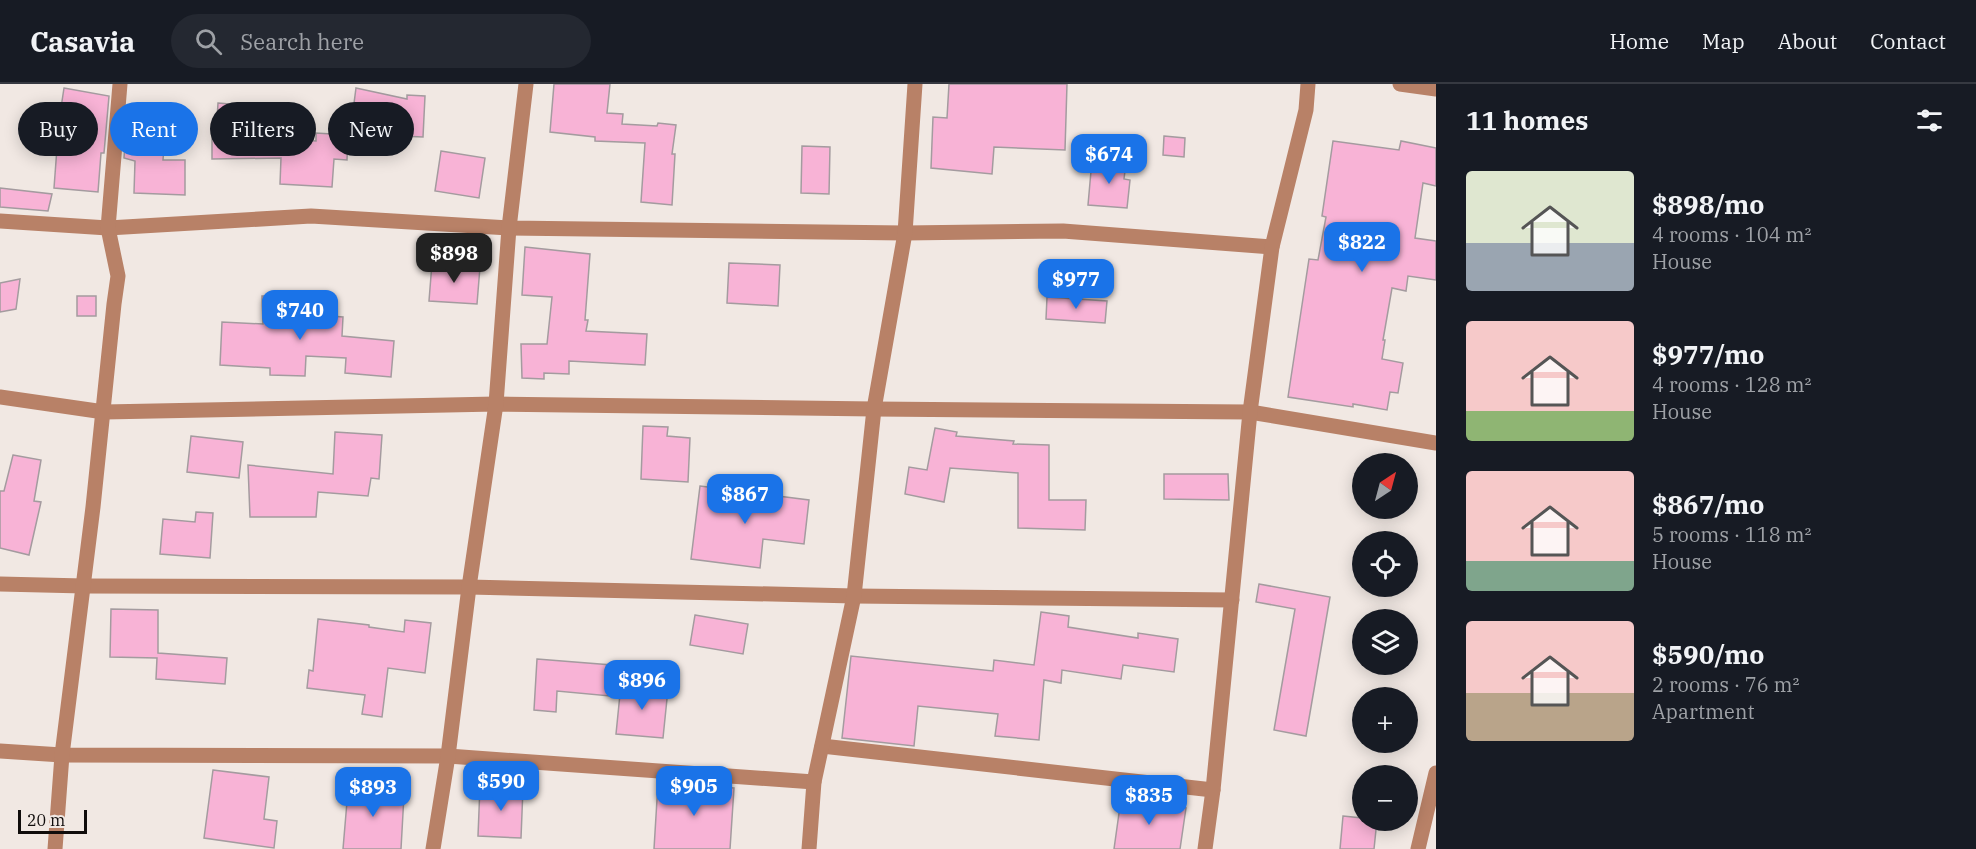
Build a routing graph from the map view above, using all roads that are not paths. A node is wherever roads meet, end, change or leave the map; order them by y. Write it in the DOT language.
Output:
graph roads {
  1 [pos="120,84"];
  2 [pos="526,84"];
  3 [pos="915,84"];
  4 [pos="1308,84"];
  5 [pos="1400,84"];
  6 [pos="1436,89"];
  7 [pos="0,221"];
  8 [pos="108,228"];
  9 [pos="509,228"];
  10 [pos="905,233"];
  11 [pos="1272,247"];
  12 [pos="0,397"];
  13 [pos="496,404"];
  14 [pos="874,409"];
  15 [pos="104,411"];
  16 [pos="1250,412"];
  17 [pos="1436,443"];
  18 [pos="0,584"];
  19 [pos="84,586"];
  20 [pos="470,588"];
  21 [pos="854,596"];
  22 [pos="1232,600"];
  23 [pos="822,746"];
  24 [pos="0,751"];
  25 [pos="62,755"];
  26 [pos="448,756"];
  27 [pos="1436,773"];
  28 [pos="814,782"];
  29 [pos="1213,790"];
  30 [pos="55,849"];
  31 [pos="433,849"];
  32 [pos="809,849"];
  33 [pos="1205,849"];
  34 [pos="1418,849"];
  1 -- 8 [label="street"];
  2 -- 9 [label="street"];
  3 -- 10 [label="street"];
  4 -- 11 [label="street"];
  5 -- 6 [label="street"];
  7 -- 8 [label="street"];
  8 -- 9 [label="street"];
  8 -- 15 [label="street"];
  9 -- 10 [label="street"];
  9 -- 13 [label="street"];
  10 -- 11 [label="street"];
  10 -- 14 [label="street"];
  11 -- 16 [label="street"];
  12 -- 15 [label="street"];
  13 -- 14 [label="street"];
  13 -- 15 [label="street"];
  13 -- 20 [label="street"];
  14 -- 16 [label="street"];
  14 -- 21 [label="street"];
  15 -- 19 [label="street"];
  16 -- 17 [label="street"];
  16 -- 22 [label="street"];
  18 -- 19 [label="street"];
  19 -- 20 [label="street"];
  19 -- 25 [label="street"];
  20 -- 21 [label="street"];
  20 -- 26 [label="street"];
  21 -- 22 [label="street"];
  21 -- 23 [label="street"];
  22 -- 29 [label="street"];
  23 -- 28 [label="street"];
  23 -- 29 [label="street"];
  24 -- 25 [label="street"];
  25 -- 26 [label="street"];
  25 -- 30 [label="street"];
  26 -- 28 [label="street"];
  26 -- 31 [label="street"];
  27 -- 34 [label="street"];
  28 -- 32 [label="street"];
  29 -- 33 [label="street"];
}
